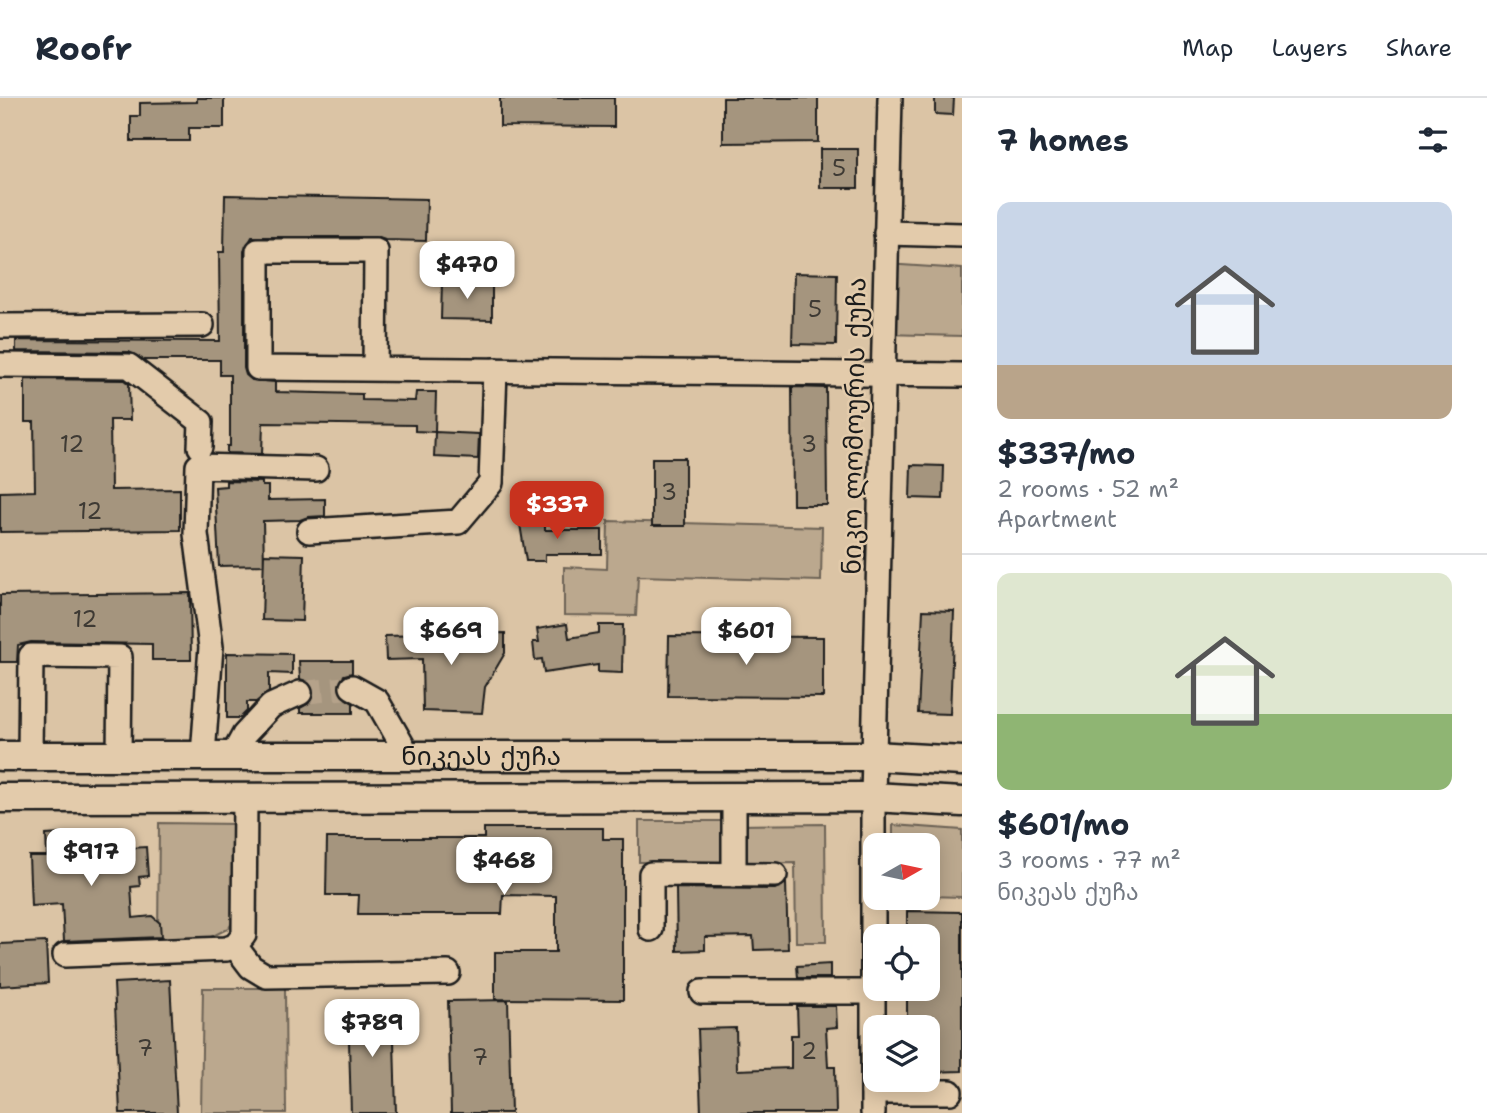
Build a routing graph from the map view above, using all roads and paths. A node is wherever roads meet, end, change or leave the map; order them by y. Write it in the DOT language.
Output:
graph roads {
  1 [pos="890,98"];
  2 [pos="886,233"];
  3 [pos="962,235"];
  4 [pos="202,325"];
  5 [pos="0,326"];
  6 [pos="0,365"];
  7 [pos="375,369"];
  8 [pos="495,370"];
  9 [pos="883,373"];
  10 [pos="962,375"];
  11 [pos="200,447"];
  12 [pos="316,469"];
  13 [pos="309,531"];
  14 [pos="352,688"];
  15 [pos="300,694"];
  16 [pos="203,755"];
  17 [pos="233,755"];
  18 [pos="408,755"];
  19 [pos="0,756"];
  20 [pos="30,756"];
  21 [pos="119,756"];
  22 [pos="874,756"];
  23 [pos="962,761"];
  24 [pos="734,796"];
  25 [pos="245,797"];
  26 [pos="873,797"];
  27 [pos="0,798"];
  28 [pos="962,802"];
  29 [pos="734,875"];
  30 [pos="775,876"];
  31 [pos="873,924"];
  32 [pos="651,929"];
  33 [pos="234,946"];
  34 [pos="65,955"];
  35 [pos="448,973"];
  36 [pos="702,992"];
  37 [pos="863,992"];
  38 [pos="873,1001"];
  39 [pos="950,1092"];
  40 [pos="873,1102"];
  1 -- 2 [label="street, ნიკო ლომოურის ქუჩა"];
  2 -- 3 [label="street"];
  2 -- 9 [label="street, ნიკო ლომოურის ქუჩა"];
  4 -- 5 [label="street"];
  6 -- 11 [label="street"];
  7 -- 7 [label="street"];
  7 -- 8 [label="street"];
  8 -- 9 [label="street"];
  8 -- 13 [label="street"];
  9 -- 10 [label="street"];
  9 -- 22 [label="street, ნიკო ლომოურის ქუჩა"];
  12 -- 16 [label="street"];
  14 -- 18 [label="street"];
  15 -- 17 [label="street"];
  16 -- 17 [label="main road, ნიკეას ქუჩა"];
  16 -- 21 [label="main road, ნიკეას ქუჩა"];
  17 -- 18 [label="main road, ნიკეას ქუჩა"];
  18 -- 22 [label="main road, ნიკეას ქუჩა"];
  19 -- 20 [label="main road, ნიკეას ქუჩა"];
  20 -- 21 [label="main road, ნიკეას ქუჩა"];
  20 -- 21 [label="street"];
  22 -- 23 [label="main road, ნიკეას ქუჩა"];
  22 -- 26 [label="street, ნიკო ლომოურის ქუჩა"];
  24 -- 25 [label="main road, ნიკეას ქუჩა"];
  24 -- 26 [label="main road, ნიკეას ქუჩა"];
  24 -- 29 [label="street"];
  25 -- 27 [label="main road, ნიკეას ქუჩა"];
  25 -- 33 [label="street"];
  26 -- 28 [label="main road, ნიკეას ქუჩა"];
  26 -- 31 [label="street, ნიკო ლომოურის ქუჩა"];
  29 -- 30 [label="street"];
  29 -- 32 [label="street"];
  33 -- 34 [label="street"];
  33 -- 35 [label="street"];
  36 -- 37 [label="street"];
  38 -- 40 [label="street, ნიკო ლომოურის ქუჩა"];
  39 -- 40 [label="street"];
}
